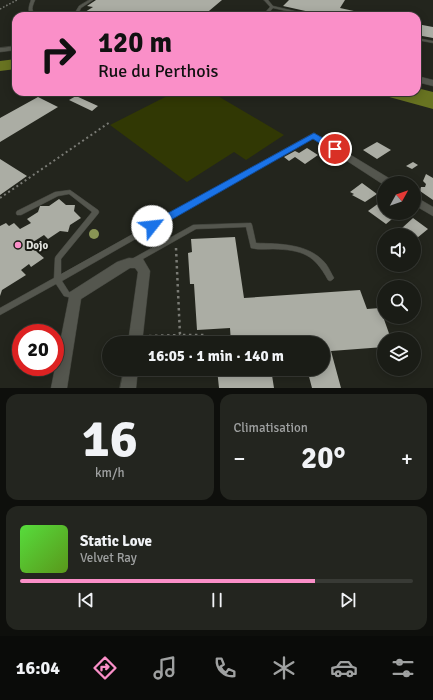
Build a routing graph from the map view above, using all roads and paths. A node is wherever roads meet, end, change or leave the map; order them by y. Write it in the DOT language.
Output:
graph roads {
  1 [pos="17,0"];
  2 [pos="33,0"];
  3 [pos="91,0"];
  4 [pos="266,0"];
  5 [pos="272,7"];
  6 [pos="0,9"];
  7 [pos="31,12"];
  8 [pos="77,12"];
  9 [pos="268,12"];
  10 [pos="295,12"];
  11 [pos="421,40"];
  12 [pos="433,42"];
  13 [pos="12,48"];
  14 [pos="0,50"];
  15 [pos="421,80"];
  16 [pos="433,83"];
  17 [pos="110,122"];
  18 [pos="322,140"];
  19 [pos="377,176"];
  20 [pos="0,198"];
  21 [pos="421,204"];
  22 [pos="433,212"];
  23 [pos="19,213"];
  24 [pos="175,239"];
  25 [pos="129,263"];
  26 [pos="330,278"];
  27 [pos="57,279"];
  28 [pos="75,296"];
  29 [pos="0,312"];
  30 [pos="180,335"];
  31 [pos="204,335"];
  32 [pos="136,336"];
  33 [pos="171,336"];
  34 [pos="130,376"];
  35 [pos="59,388"];
  36 [pos="128,388"];
  1 -- 6 [label="path"];
  2 -- 7 [label="lane"];
  3 -- 8 [label="lane"];
  4 -- 5 [label="lane"];
  5 -- 9 [label="lane"];
  5 -- 10 [label="lane"];
  11 -- 12 [label="lane"];
  13 -- 14 [label="street"];
  15 -- 16 [label="street"];
  17 -- 20 [label="path"];
  18 -- 19 [label="street"];
  18 -- 27 [label="lane"];
  21 -- 22 [label="street"];
  23 -- 27 [label="lane"];
  24 -- 25 [label="lane"];
  24 -- 26 [label="lane"];
  24 -- 30 [label="path"];
  25 -- 28 [label="street"];
  25 -- 32 [label="street"];
  27 -- 28 [label="lane"];
  27 -- 29 [label="lane"];
  28 -- 35 [label="street"];
  30 -- 31 [label="path"];
  30 -- 33 [label="path"];
  34 -- 36 [label="street"];
}
